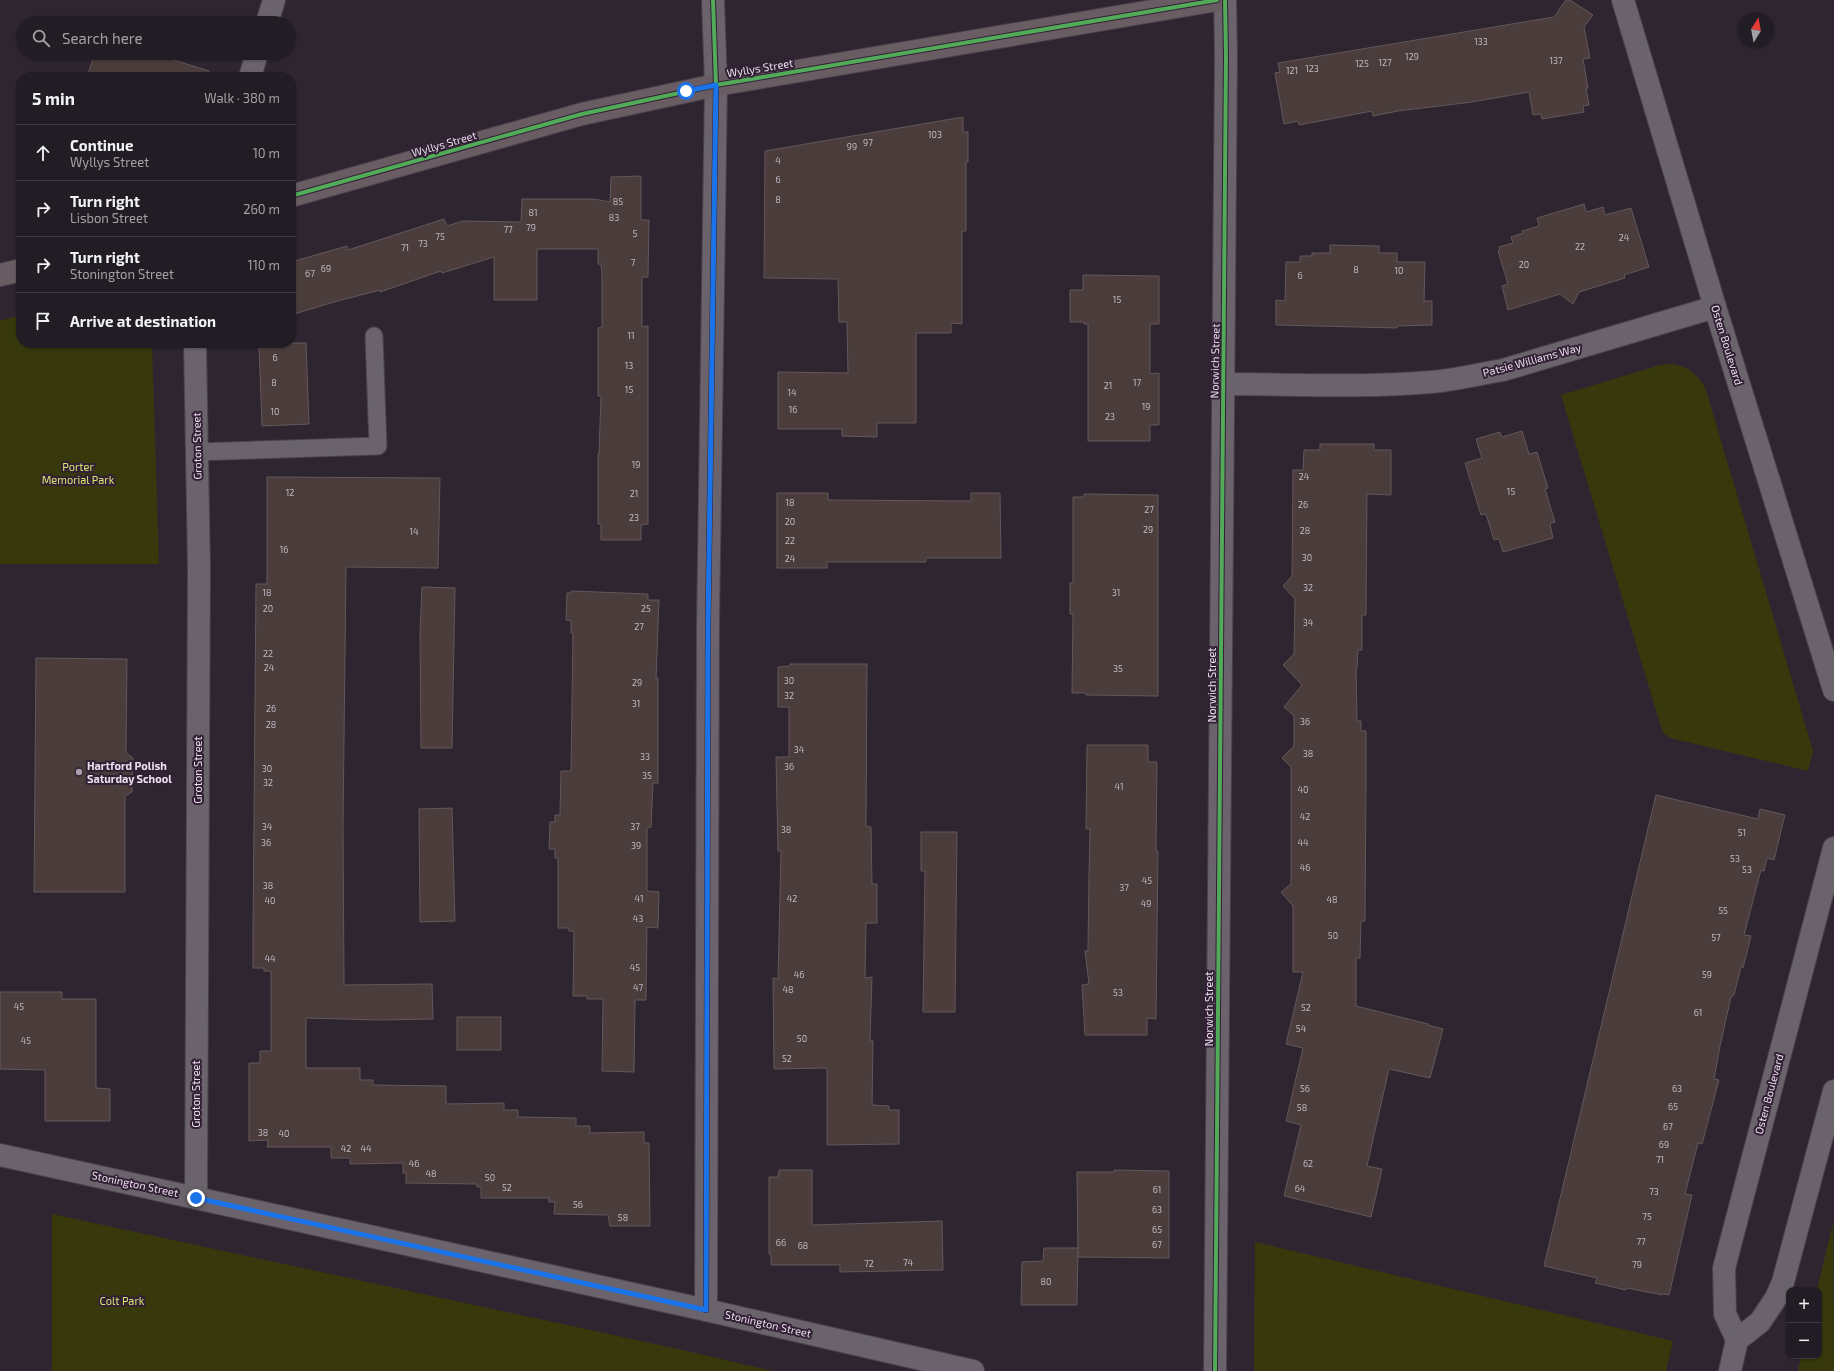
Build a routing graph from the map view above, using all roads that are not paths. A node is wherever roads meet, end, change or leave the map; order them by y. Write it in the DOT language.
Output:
graph roads {
  1 [pos="274,0"];
  2 [pos="713,0"];
  3 [pos="1217,0"];
  4 [pos="1225,0"];
  5 [pos="1623,0"];
  6 [pos="269,16"];
  7 [pos="255,60"];
  8 [pos="251,72"];
  9 [pos="716,85"];
  10 [pos="296,195"];
  11 [pos="16,271"];
  12 [pos="0,275"];
  13 [pos="1715,307"];
  14 [pos="374,336"];
  15 [pos="195,348"];
  16 [pos="1224,384"];
  17 [pos="197,452"];
  18 [pos="1834,690"];
  19 [pos="1834,848"];
  20 [pos="1834,1091"];
  21 [pos="0,1155"];
  22 [pos="196,1198"];
  23 [pos="706,1310"];
  24 [pos="1737,1340"];
  25 [pos="973,1371"];
  26 [pos="1216,1371"];
  27 [pos="1730,1371"];
  1 -- 6 [label="street"];
  2 -- 9 [label="street"];
  3 -- 9 [label="main road, Wyllys Street"];
  4 -- 16 [label="street, Norwich Street"];
  5 -- 13 [label="street, Osten Boulevard"];
  7 -- 8 [label="street"];
  9 -- 10 [label="main road, Wyllys Street"];
  9 -- 23 [label="street"];
  11 -- 12 [label="main road"];
  13 -- 16 [label="street, Patsie Williams Way"];
  13 -- 18 [label="street, Osten Boulevard"];
  14 -- 17 [label="lane"];
  15 -- 17 [label="street, Groton Street"];
  16 -- 26 [label="street, Norwich Street"];
  17 -- 22 [label="street, Groton Street"];
  19 -- 24 [label="street, Osten Boulevard"];
  20 -- 24 [label="street"];
  21 -- 22 [label="street, Stonington Street"];
  22 -- 23 [label="street, Stonington Street"];
  23 -- 25 [label="street, Stonington Street"];
  24 -- 27 [label="street"];
}
